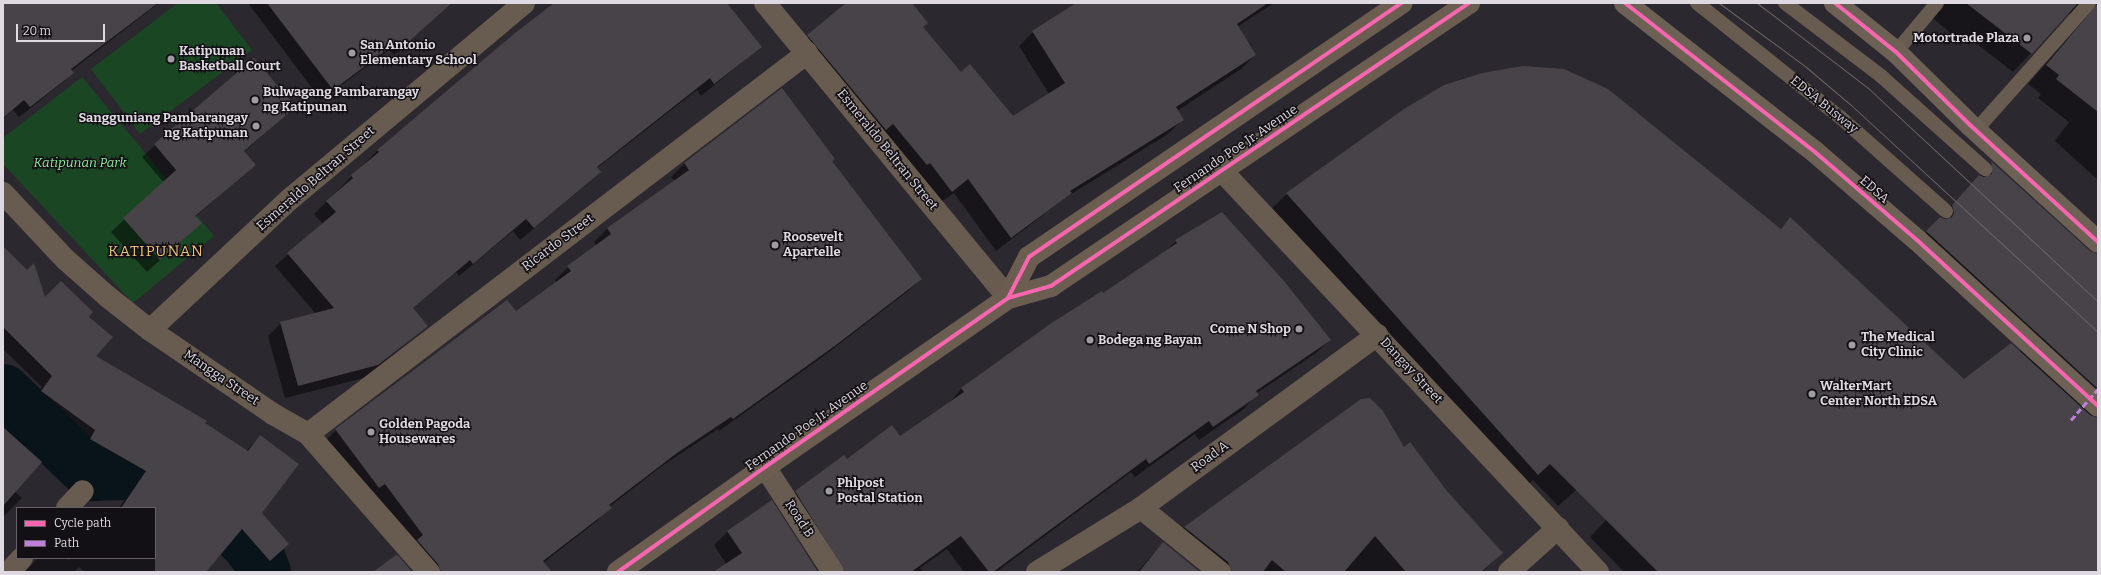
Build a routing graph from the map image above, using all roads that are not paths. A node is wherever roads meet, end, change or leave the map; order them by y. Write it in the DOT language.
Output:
graph roads {
  1 [pos="524,3"];
  2 [pos="765,3"];
  3 [pos="1402,3"];
  4 [pos="1469,3"];
  5 [pos="1625,3"];
  6 [pos="1697,3"];
  7 [pos="1785,3"];
  8 [pos="1835,3"];
  9 [pos="1937,3"];
  10 [pos="2089,3"];
  11 [pos="807,52"];
  12 [pos="1896,52"];
  13 [pos="1976,130"];
  14 [pos="1985,169"];
  15 [pos="1222,171"];
  16 [pos="3,193"];
  17 [pos="1946,211"];
  18 [pos="2098,242"];
  19 [pos="1008,298"];
  20 [pos="150,330"];
  21 [pos="1378,335"];
  22 [pos="2098,406"];
  23 [pos="308,434"];
  24 [pos="765,467"];
  25 [pos="83,490"];
  26 [pos="68,507"];
  27 [pos="1140,508"];
  28 [pos="1558,528"];
  29 [pos="21,559"];
  30 [pos="9,572"];
  31 [pos="429,572"];
  32 [pos="618,572"];
  33 [pos="833,572"];
  34 [pos="1037,572"];
  35 [pos="1220,572"];
  36 [pos="1509,572"];
  37 [pos="1598,572"];
  1 -- 20 [label="street, Esmeraldo Beltran Street"];
  2 -- 11 [label="street, Esmeraldo Beltran Street"];
  3 -- 19 [label="main road, Fernando Poe Jr. Avenue"];
  4 -- 15 [label="main road, Fernando Poe Jr. Avenue"];
  5 -- 22 [label="highway, EDSA"];
  6 -- 17 [label="lane, EDSA Busway"];
  7 -- 14 [label="lane"];
  8 -- 12 [label="highway"];
  9 -- 12 [label="lane"];
  10 -- 13 [label="lane"];
  11 -- 19 [label="street, Esmeraldo Beltran Street"];
  11 -- 23 [label="street, Ricardo Street"];
  12 -- 13 [label="highway"];
  13 -- 18 [label="highway"];
  15 -- 19 [label="main road, Fernando Poe Jr. Avenue"];
  15 -- 21 [label="street, Dangay Street"];
  16 -- 20 [label="street, Mangga Street"];
  19 -- 24 [label="main road, Fernando Poe Jr. Avenue"];
  20 -- 23 [label="street, Mangga Street"];
  21 -- 27 [label="street, Road A"];
  21 -- 28 [label="street, Dangay Street"];
  23 -- 31 [label="street, Mangga Street"];
  24 -- 32 [label="main road, Fernando Poe Jr. Avenue"];
  24 -- 33 [label="street, Road B"];
  25 -- 26 [label="street"];
  27 -- 34 [label="street, Road A"];
  27 -- 35 [label="street"];
  28 -- 36 [label="street"];
  28 -- 37 [label="street, Dangay Street"];
  29 -- 30 [label="street"];
}
